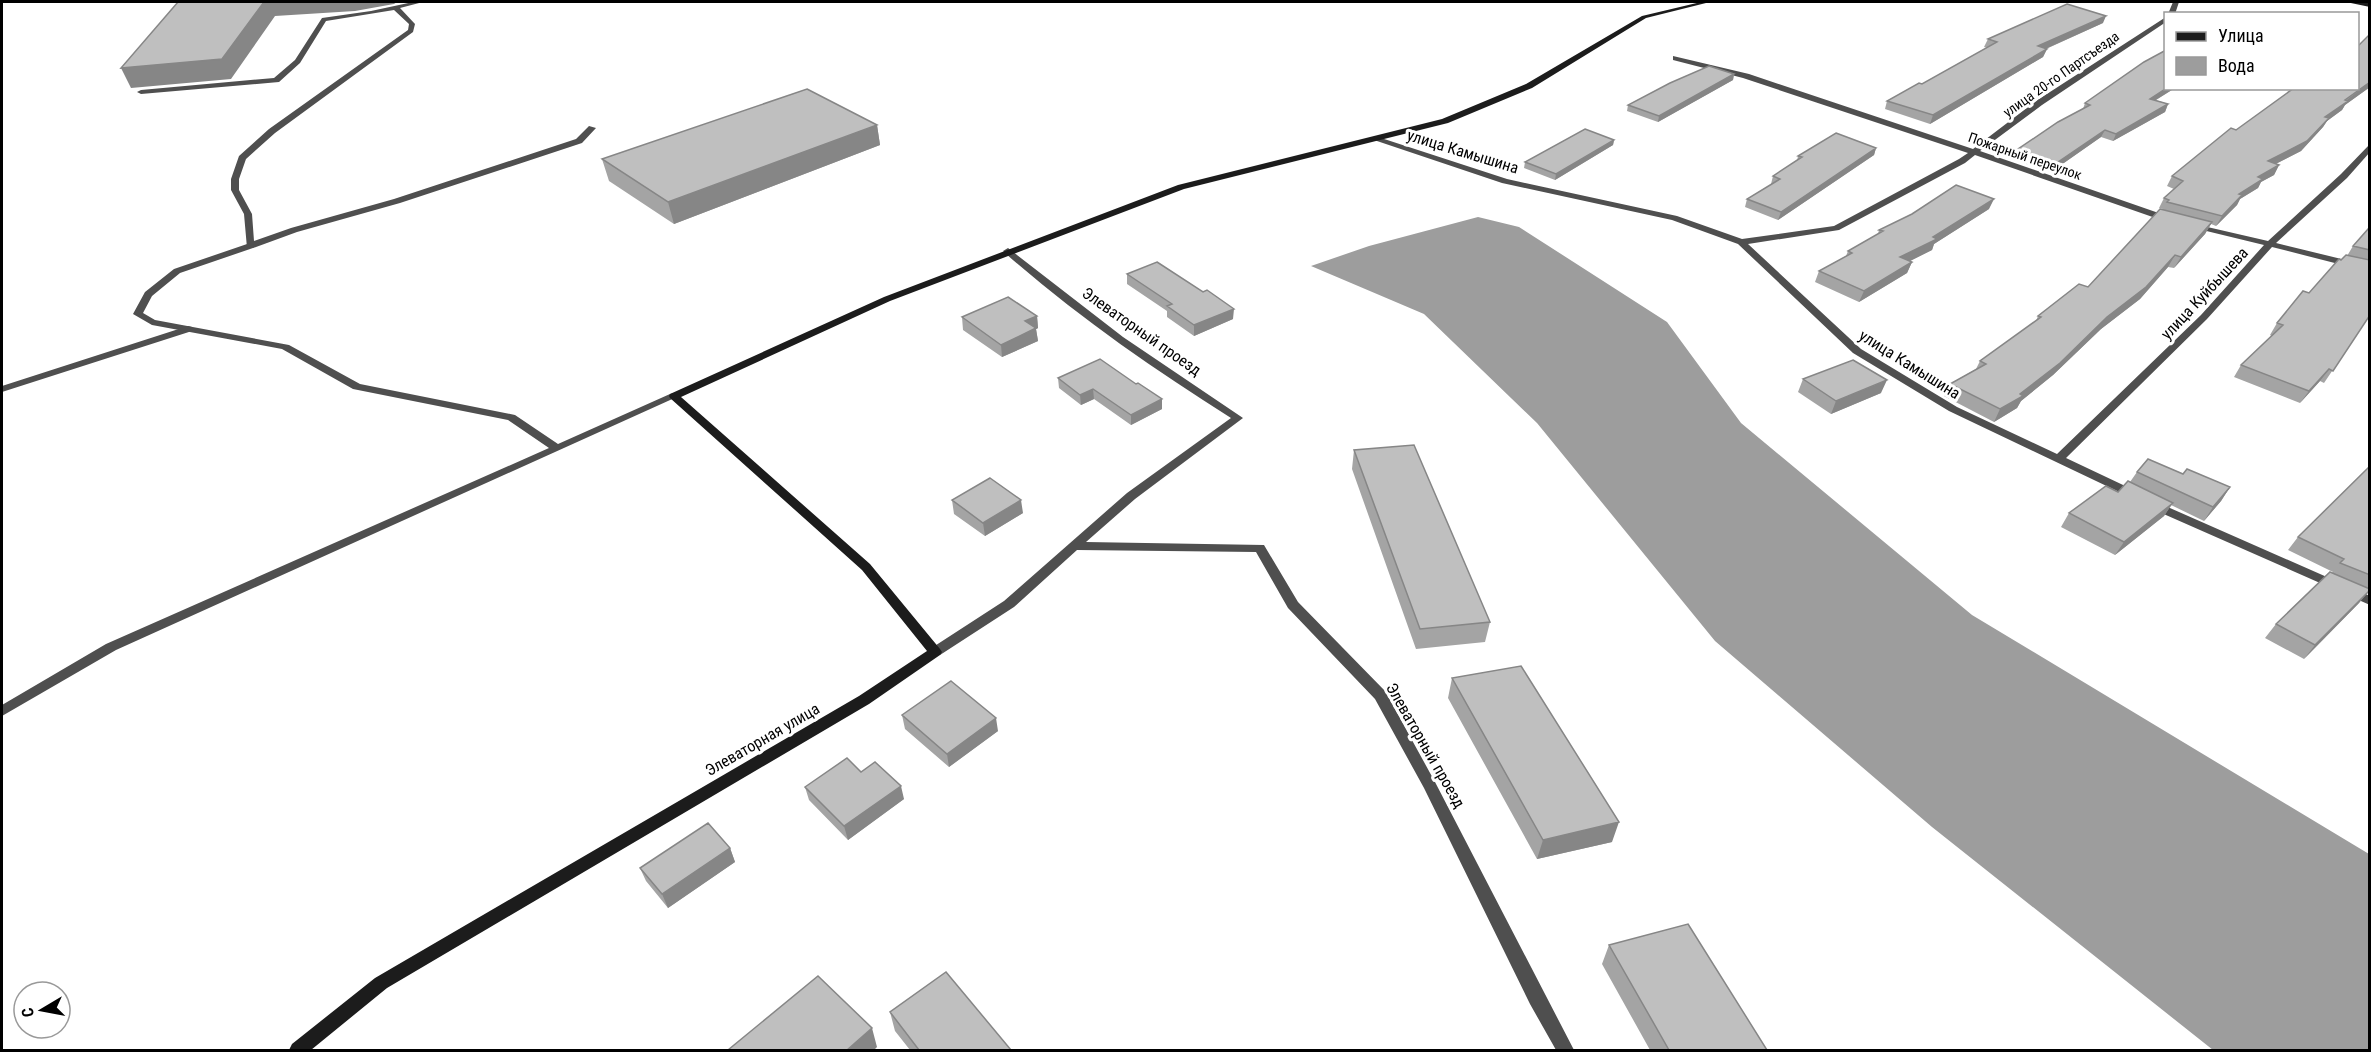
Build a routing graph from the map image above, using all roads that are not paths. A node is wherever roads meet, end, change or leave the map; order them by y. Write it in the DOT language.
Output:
graph roads {
  1 [pos="420,2"];
  2 [pos="1707,2"];
  3 [pos="2349,2"];
  4 [pos="2370,5"];
  5 [pos="395,7"];
  6 [pos="2164,20"];
  7 [pos="1676,58"];
  8 [pos="141,92"];
  9 [pos="592,128"];
  10 [pos="1375,139"];
  11 [pos="2370,146"];
  12 [pos="1973,153"];
  13 [pos="1741,242"];
  14 [pos="2269,245"];
  15 [pos="250,246"];
  16 [pos="1008,252"];
  17 [pos="2370,269"];
  18 [pos="188,329"];
  19 [pos="2,389"];
  20 [pos="674,396"];
  21 [pos="557,448"];
  22 [pos="2058,460"];
  23 [pos="1075,546"];
  24 [pos="2370,601"];
  25 [pos="935,652"];
  26 [pos="2,711"];
  27 [pos="298,1050"];
  28 [pos="1565,1050"];
  1 -- 5 [label="street"];
  2 -- 10 [label="street"];
  3 -- 4 [label="street"];
  5 -- 8 [label="street"];
  5 -- 15 [label="street"];
  6 -- 12 [label="street, улица 20-го Партсъезда"];
  7 -- 12 [label="street, Пожарный переулок"];
  9 -- 15 [label="street"];
  10 -- 13 [label="street, улица Камышина"];
  10 -- 16 [label="street"];
  11 -- 14 [label="street, улица Куйбышева"];
  12 -- 13 [label="street, улица 20-го Партсъезда"];
  12 -- 14 [label="street, Пожарный переулок"];
  13 -- 22 [label="street, улица Камышина"];
  14 -- 17 [label="street, Пожарный переулок"];
  14 -- 22 [label="street, улица Куйбышева"];
  15 -- 18 [label="street"];
  16 -- 20 [label="street"];
  16 -- 23 [label="street, Элеваторный проезд"];
  18 -- 19 [label="street"];
  18 -- 21 [label="street"];
  20 -- 21 [label="street"];
  20 -- 25 [label="street"];
  21 -- 26 [label="street"];
  22 -- 24 [label="street, улица Камышина"];
  23 -- 25 [label="street, Элеваторный проезд"];
  23 -- 28 [label="street, Элеваторный проезд"];
  25 -- 27 [label="street, Элеваторная улица"];
}
